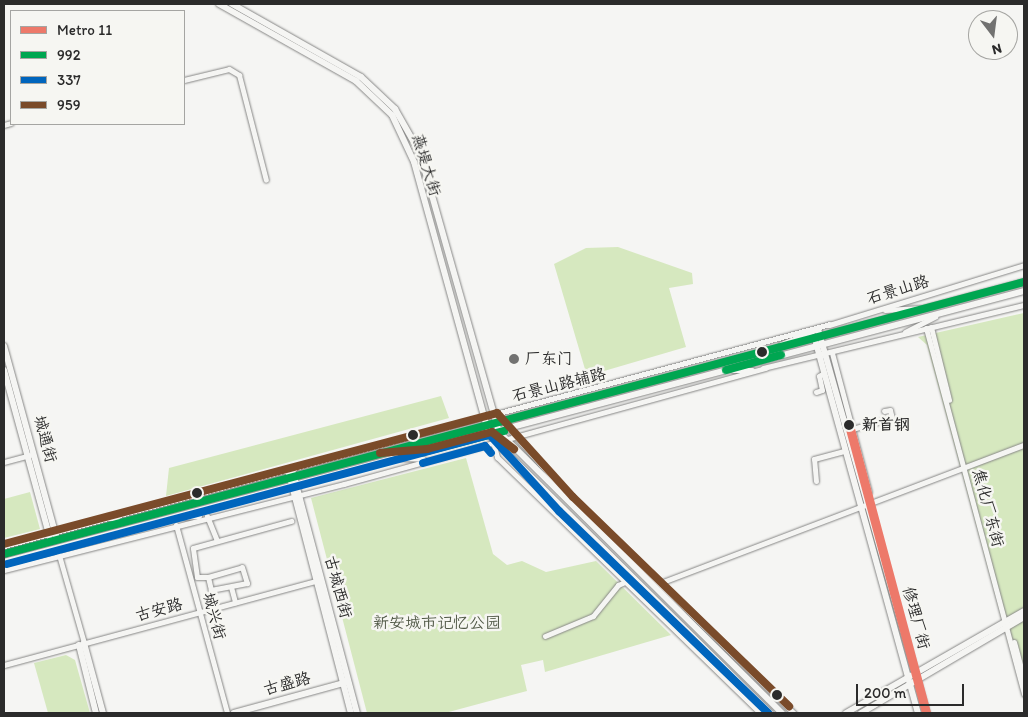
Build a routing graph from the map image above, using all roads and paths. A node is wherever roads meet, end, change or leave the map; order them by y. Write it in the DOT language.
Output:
graph roads {
  1 [pos="219,4"];
  2 [pos="232,4"];
  3 [pos="185,80"];
  4 [pos="266,180"];
  5 [pos="1024,266"];
  6 [pos="1024,282"];
  7 [pos="1024,291"];
  8 [pos="1024,305"];
  9 [pos="924,308"];
  10 [pos="878,311"];
  11 [pos="943,313"];
  12 [pos="830,324"];
  13 [pos="928,328"];
  14 [pos="817,333"];
  15 [pos="879,342"];
  16 [pos="824,343"];
  17 [pos="4,346"];
  18 [pos="816,346"];
  19 [pos="830,353"];
  20 [pos="818,355"];
  21 [pos="765,368"];
  22 [pos="4,370"];
  23 [pos="728,370"];
  24 [pos="824,373"];
  25 [pos="816,392"];
  26 [pos="623,397"];
  27 [pos="650,398"];
  28 [pos="884,411"];
  29 [pos="492,413"];
  30 [pos="483,416"];
  31 [pos="495,423"];
  32 [pos="485,425"];
  33 [pos="852,429"];
  34 [pos="509,430"];
  35 [pos="499,432"];
  36 [pos="489,435"];
  37 [pos="514,438"];
  38 [pos="504,440"];
  39 [pos="493,442"];
  40 [pos="1024,445"];
  41 [pos="844,451"];
  42 [pos="32,454"];
  43 [pos="398,458"];
  44 [pos="429,459"];
  45 [pos="4,462"];
  46 [pos="965,466"];
  47 [pos="290,469"];
  48 [pos="292,478"];
  49 [pos="816,481"];
  50 [pos="295,487"];
  51 [pos="870,492"];
  52 [pos="297,495"];
  53 [pos="868,505"];
  54 [pos="581,508"];
  55 [pos="860,508"];
  56 [pos="211,516"];
  57 [pos="110,517"];
  58 [pos="168,518"];
  59 [pos="291,521"];
  60 [pos="123,522"];
  61 [pos="176,525"];
  62 [pos="591,528"];
  63 [pos="52,533"];
  64 [pos="54,541"];
  65 [pos="217,541"];
  66 [pos="4,546"];
  67 [pos="57,548"];
  68 [pos="608,553"];
  69 [pos="4,554"];
  70 [pos="59,555"];
  71 [pos="4,562"];
  72 [pos="613,565"];
  73 [pos="4,570"];
  74 [pos="208,577"];
  75 [pos="319,580"];
  76 [pos="627,581"];
  77 [pos="660,583"];
  78 [pos="231,588"];
  79 [pos="235,602"];
  80 [pos="1024,611"];
  81 [pos="200,612"];
  82 [pos="1024,617"];
  83 [pos="1007,624"];
  84 [pos="545,636"];
  85 [pos="715,640"];
  86 [pos="81,644"];
  87 [pos="730,664"];
  88 [pos="4,665"];
  89 [pos="720,669"];
  90 [pos="918,676"];
  91 [pos="1024,680"];
  92 [pos="737,681"];
  93 [pos="909,681"];
  94 [pos="346,682"];
  95 [pos="1024,694"];
  96 [pos="747,700"];
  97 [pos="96,713"];
  98 [pos="103,713"];
  99 [pos="227,713"];
  100 [pos="234,713"];
  101 [pos="351,713"];
  102 [pos="357,713"];
  103 [pos="760,713"];
  104 [pos="770,713"];
  105 [pos="782,713"];
  106 [pos="794,713"];
  107 [pos="846,713"];
  108 [pos="861,713"];
  109 [pos="918,713"];
  110 [pos="927,713"];
  1 -- 30 [label="main road, 燕堤大街"];
  2 -- 29 [label="main road, 燕堤大街"];
  3 -- 4 [label="street"];
  5 -- 10 [label="street, 石景山路"];
  6 -- 9 [label="main road, 石景山路"];
  7 -- 11 [label="main road, 石景山路"];
  8 -- 13 [label="street"];
  9 -- 10 [label="street"];
  9 -- 14 [label="main road, 石景山路"];
  10 -- 12 [label="street, 石景山路"];
  11 -- 15 [label="street"];
  11 -- 16 [label="main road, 石景山路"];
  12 -- 14 [label="street, 石景山路"];
  12 -- 29 [label="street, 石景山路辅路"];
  13 -- 15 [label="street"];
  13 -- 46 [label="street, 焦化厂东街"];
  14 -- 16 [label="main road, 修理厂街"];
  14 -- 18 [label="main road"];
  14 -- 31 [label="main road, 石景山路"];
  15 -- 19 [label="street"];
  16 -- 18 [label="main road, 石景山路"];
  16 -- 19 [label="main road, 修理厂街"];
  17 -- 42 [label="main road, 城通街"];
  18 -- 20 [label="main road"];
  18 -- 23 [label="main road, 石景山路"];
  19 -- 20 [label="street"];
  19 -- 33 [label="street"];
  19 -- 53 [label="main road, 修理厂街"];
  20 -- 21 [label="street"];
  20 -- 24 [label="main road"];
  21 -- 23 [label="street"];
  21 -- 27 [label="street"];
  22 -- 42 [label="main road, 城通街"];
  23 -- 26 [label="main road, 石景山路"];
  24 -- 25 [label="street"];
  24 -- 41 [label="main road, 修理厂街"];
  26 -- 27 [label="street"];
  26 -- 34 [label="main road, 石景山路"];
  27 -- 37 [label="street"];
  28 -- 33 [label="street"];
  29 -- 30 [label="street, 石景山路辅路"];
  29 -- 31 [label="main road, 燕堤大街"];
  30 -- 32 [label="main road, 燕堤大街"];
  30 -- 47 [label="street, 石景山路辅路"];
  31 -- 32 [label="main road, 石景山路"];
  31 -- 35 [label="main road, 燕堤大街"];
  32 -- 36 [label="main road, 燕堤大街"];
  32 -- 48 [label="main road, 石景山路"];
  33 -- 51 [label="street"];
  34 -- 35 [label="main road, 石景山路"];
  34 -- 37 [label="street"];
  35 -- 36 [label="main road, 石景山路"];
  35 -- 38 [label="main road, 燕堤大街"];
  36 -- 39 [label="main road, 燕堤大街"];
  36 -- 43 [label="main road, 石景山路"];
  37 -- 38 [label="street"];
  37 -- 54 [label="street"];
  38 -- 39 [label="street"];
  38 -- 62 [label="main road, 燕堤大街"];
  39 -- 44 [label="street"];
  39 -- 68 [label="main road, 燕堤大街"];
  39 -- 72 [label="street"];
  40 -- 46 [label="street"];
  41 -- 49 [label="street"];
  41 -- 55 [label="main road, 修理厂街"];
  42 -- 45 [label="street"];
  42 -- 63 [label="main road, 城通街"];
  43 -- 44 [label="street"];
  43 -- 50 [label="main road, 石景山路"];
  44 -- 52 [label="street"];
  46 -- 53 [label="street"];
  46 -- 83 [label="street, 焦化厂东街"];
  47 -- 48 [label="main road, 古城西街"];
  47 -- 57 [label="street, 石景山路辅路"];
  48 -- 50 [label="main road, 古城西街"];
  48 -- 60 [label="main road, 石景山路"];
  50 -- 52 [label="main road, 古城西街"];
  50 -- 58 [label="main road, 石景山路"];
  52 -- 56 [label="street"];
  52 -- 75 [label="main road, 古城西街"];
  53 -- 55 [label="street"];
  53 -- 90 [label="main road, 修理厂街"];
  54 -- 62 [label="street"];
  54 -- 77 [label="street"];
  55 -- 77 [label="street"];
  55 -- 93 [label="main road, 修理厂街"];
  56 -- 58 [label="street"];
  56 -- 61 [label="street"];
  56 -- 65 [label="street"];
  57 -- 60 [label="main road"];
  57 -- 63 [label="street, 石景山路辅路"];
  58 -- 67 [label="main road, 石景山路"];
  59 -- 65 [label="street"];
  60 -- 64 [label="main road, 石景山路"];
  61 -- 70 [label="street"];
  61 -- 81 [label="street, 城兴街"];
  62 -- 87 [label="main road, 燕堤大街"];
  63 -- 64 [label="main road, 城通街"];
  63 -- 66 [label="street, 石景山路辅路"];
  64 -- 69 [label="main road, 石景山路"];
  65 -- 74 [label="street"];
  67 -- 70 [label="street"];
  67 -- 71 [label="main road, 石景山路"];
  68 -- 72 [label="street"];
  68 -- 89 [label="main road, 燕堤大街"];
  70 -- 73 [label="street"];
  70 -- 86 [label="street"];
  72 -- 76 [label="street"];
  74 -- 78 [label="street"];
  74 -- 78 [label="street"];
  75 -- 79 [label="street, 古安路"];
  75 -- 94 [label="main road, 古城西街"];
  76 -- 84 [label="street"];
  76 -- 89 [label="street"];
  77 -- 85 [label="street"];
  78 -- 79 [label="street"];
  79 -- 81 [label="street, 古安路"];
  80 -- 83 [label="main road"];
  81 -- 86 [label="street, 古安路"];
  81 -- 99 [label="street, 城兴街"];
  82 -- 83 [label="main road"];
  83 -- 90 [label="main road"];
  83 -- 91 [label="street, 焦化厂东街"];
  83 -- 95 [label="street, 焦化厂东街"];
  85 -- 87 [label="street"];
  85 -- 106 [label="street"];
  86 -- 88 [label="street, 古安路"];
  86 -- 97 [label="main road"];
  86 -- 98 [label="main road"];
  87 -- 105 [label="main road, 燕堤大街"];
  89 -- 92 [label="main road, 燕堤大街"];
  89 -- 96 [label="street"];
  90 -- 93 [label="main road"];
  90 -- 110 [label="main road, 修理厂街"];
  92 -- 96 [label="street"];
  92 -- 104 [label="main road, 燕堤大街"];
  93 -- 107 [label="main road"];
  93 -- 108 [label="main road"];
  93 -- 109 [label="main road, 修理厂街"];
  94 -- 100 [label="main road, 古盛路"];
  94 -- 101 [label="main road, 古城西街"];
  94 -- 102 [label="main road, 古城西街"];
  96 -- 103 [label="street"];
}
